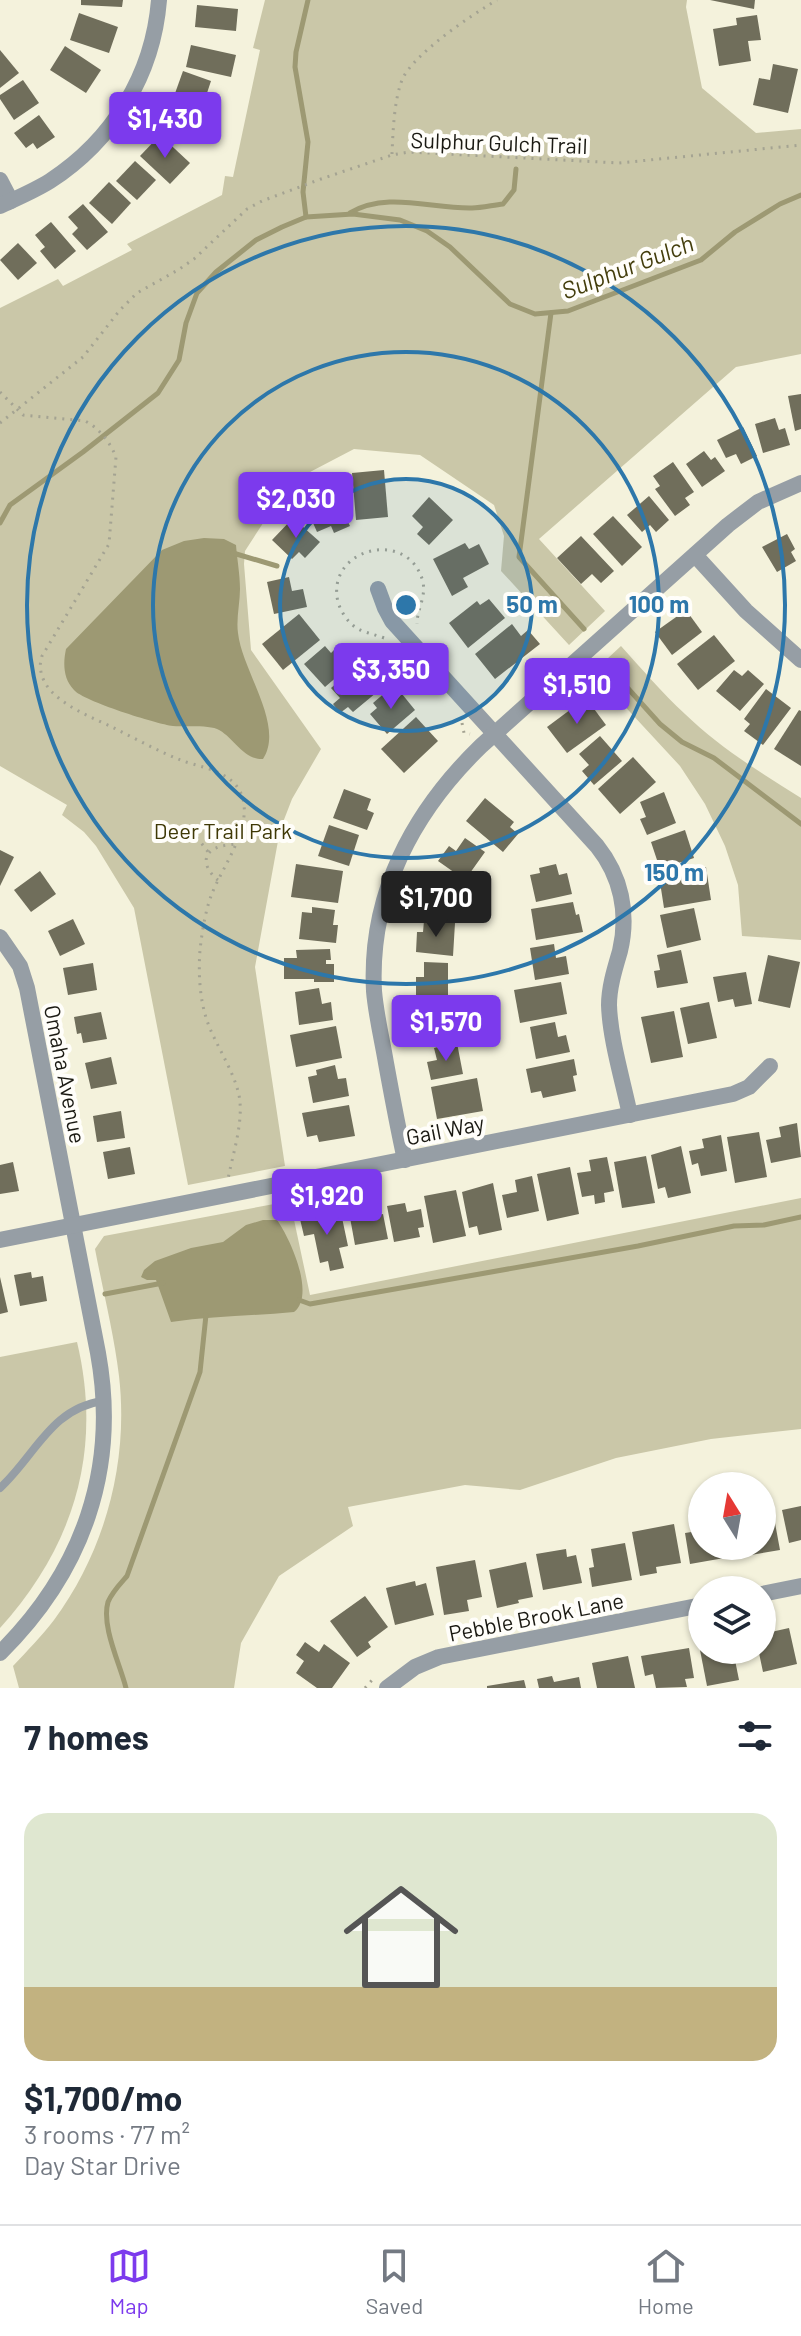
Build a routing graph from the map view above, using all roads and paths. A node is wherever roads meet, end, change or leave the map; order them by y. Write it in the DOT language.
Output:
graph roads {
  1 [pos="159,0"];
  2 [pos="497,0"];
  3 [pos="801,145"];
  4 [pos="392,155"];
  5 [pos="0,180"];
  6 [pos="5,204"];
  7 [pos="0,392"];
  8 [pos="16,409"];
  9 [pos="0,423"];
  10 [pos="801,483"];
  11 [pos="695,555"];
  12 [pos="378,589"];
  13 [pos="801,660"];
  14 [pos="494,733"];
  15 [pos="192,831"];
  16 [pos="236,844"];
  17 [pos="209,853"];
  18 [pos="218,880"];
  19 [pos="0,937"];
  20 [pos="770,1066"];
  21 [pos="630,1115"];
  22 [pos="405,1160"];
  23 [pos="228,1179"];
  24 [pos="73,1225"];
  25 [pos="0,1240"];
  26 [pos="104,1401"];
  27 [pos="0,1488"];
  28 [pos="801,1586"];
  29 [pos="776,1591"];
  30 [pos="688,1608"];
  31 [pos="0,1653"];
  32 [pos="387,1688"];
  1 -- 6 [label="street"];
  2 -- 4 [label="path"];
  3 -- 4 [label="path, Sulphur Gulch Trail"];
  4 -- 8 [label="path, Sulphur Gulch Trail"];
  5 -- 6 [label="street"];
  7 -- 8 [label="path"];
  8 -- 9 [label="path, Sulphur Gulch Trail"];
  8 -- 16 [label="path"];
  10 -- 11 [label="street"];
  11 -- 13 [label="street"];
  11 -- 14 [label="street"];
  12 -- 14 [label="street"];
  14 -- 21 [label="street"];
  14 -- 22 [label="street"];
  15 -- 17 [label="path"];
  16 -- 17 [label="path"];
  16 -- 18 [label="path"];
  17 -- 18 [label="path"];
  18 -- 23 [label="path"];
  19 -- 24 [label="street, Omaha Avenue"];
  20 -- 21 [label="street, Gail Way"];
  21 -- 22 [label="street, Gail Way"];
  22 -- 24 [label="street, Gail Way"];
  24 -- 25 [label="street, Gail Way"];
  24 -- 26 [label="street, Omaha Avenue"];
  26 -- 27 [label="lane"];
  26 -- 31 [label="street, Omaha Avenue"];
  28 -- 29 [label="street"];
  30 -- 32 [label="street, Pebble Brook Lane"];
}
